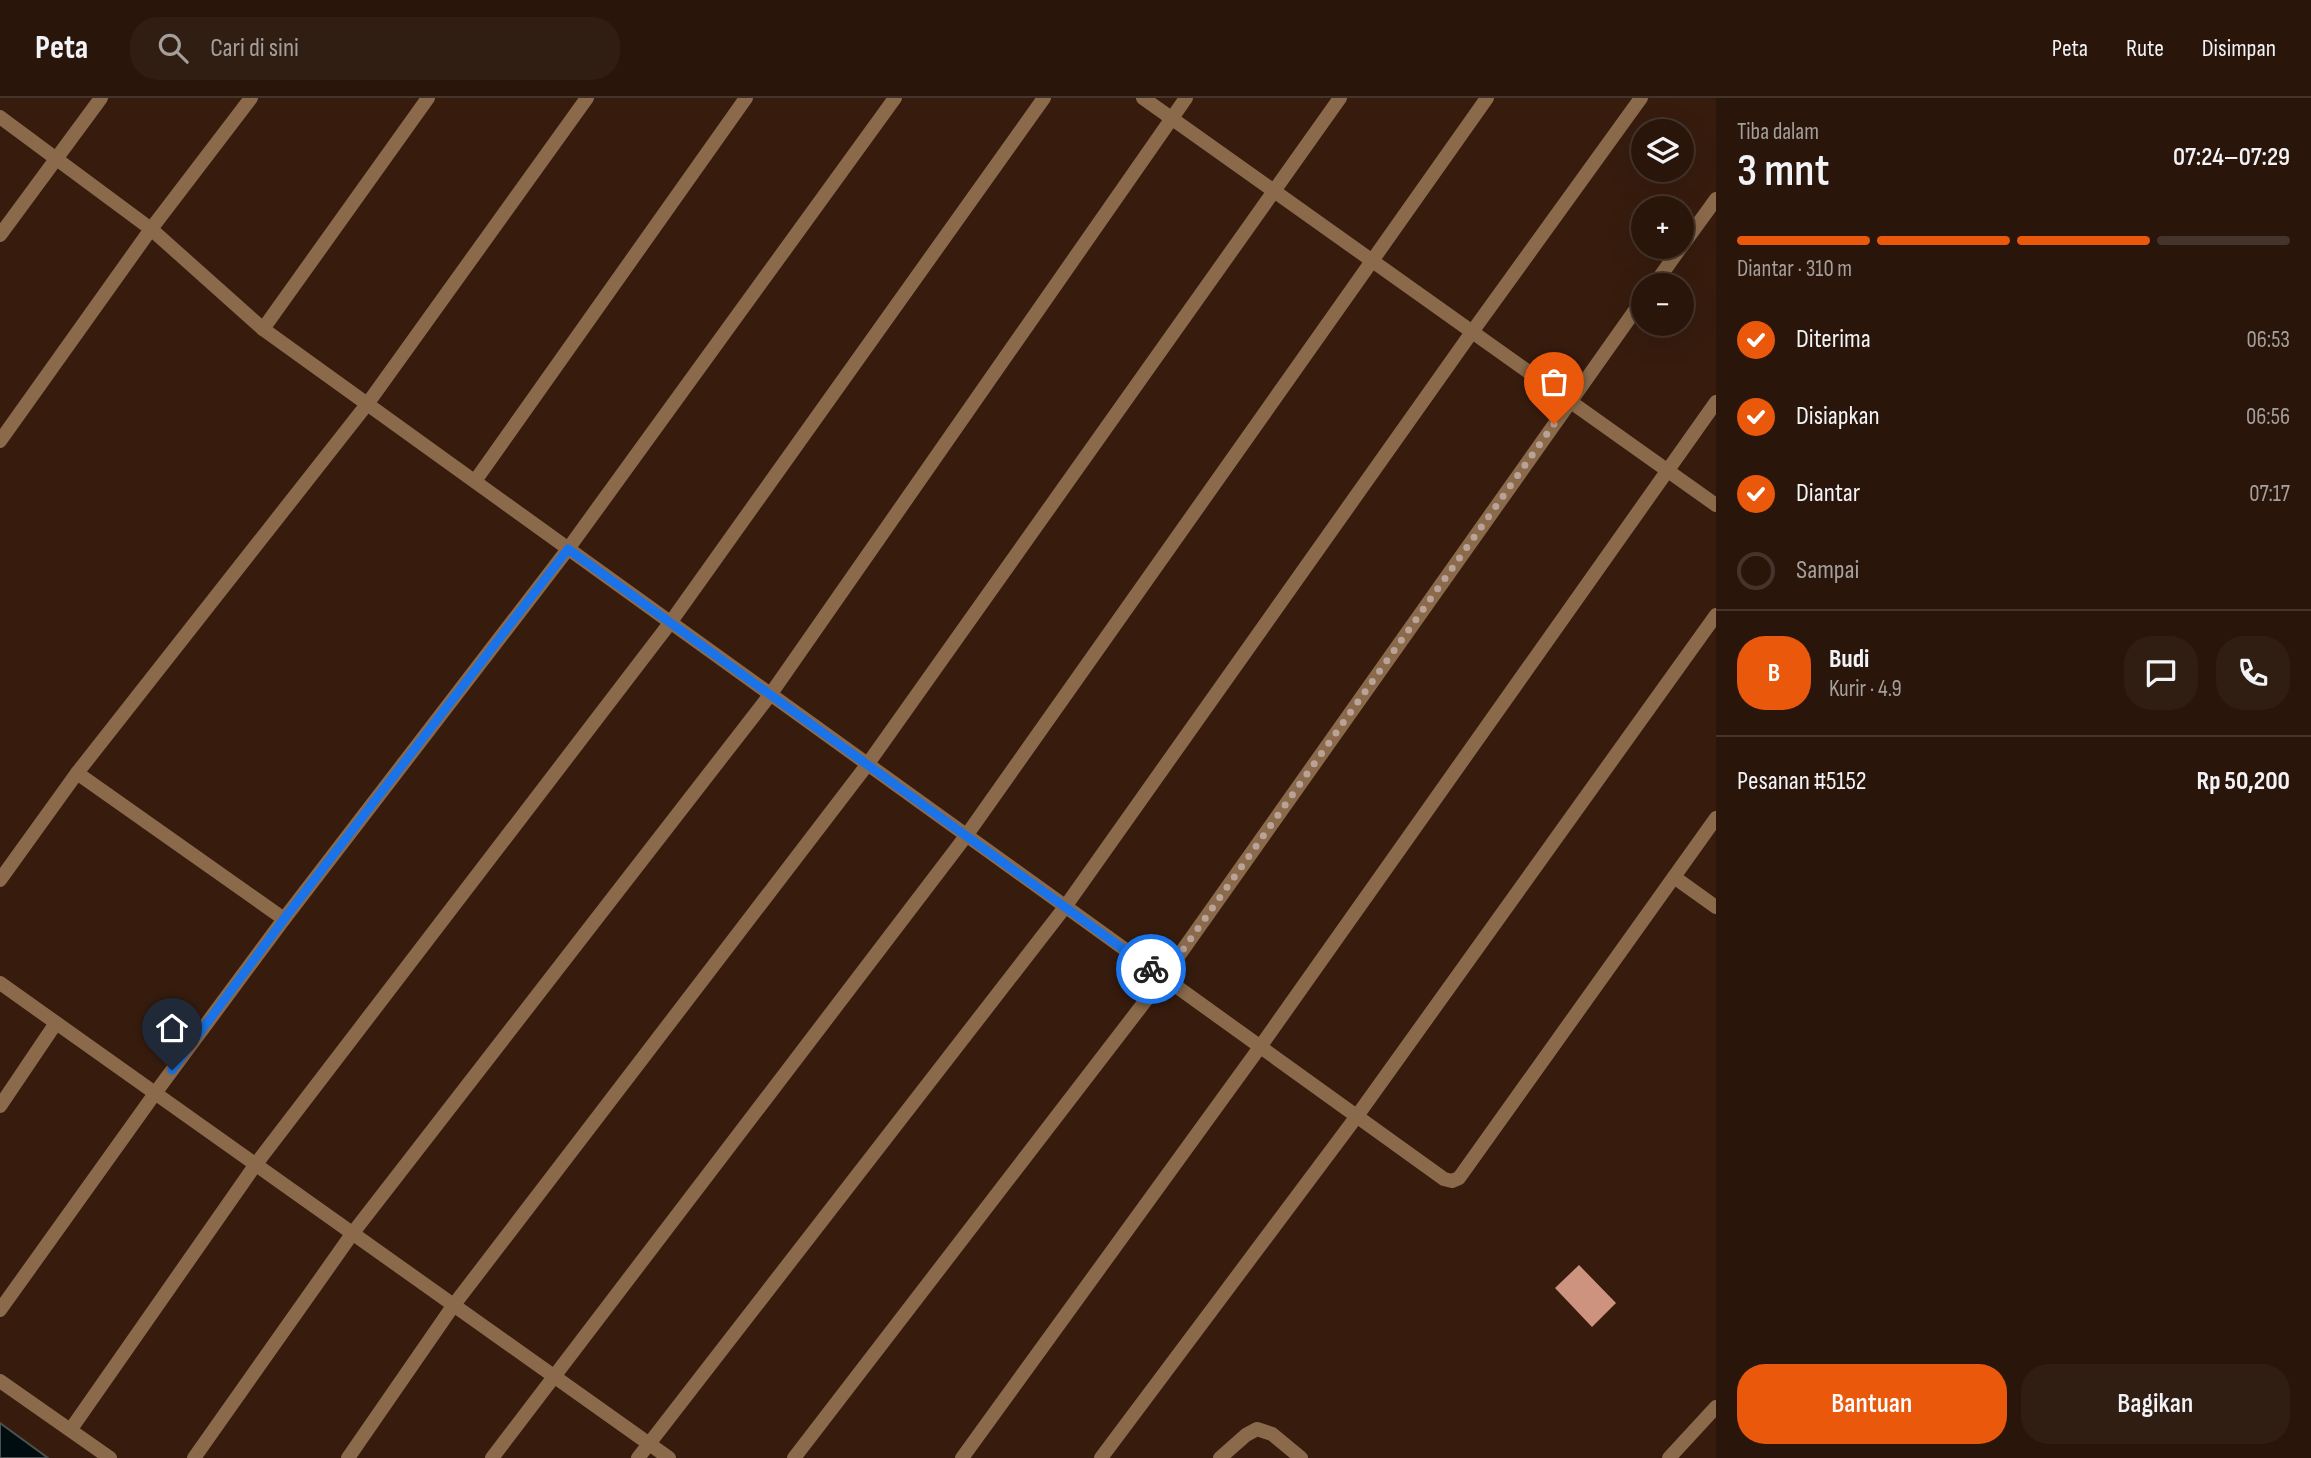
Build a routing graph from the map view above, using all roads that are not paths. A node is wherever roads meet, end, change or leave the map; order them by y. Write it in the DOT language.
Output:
graph roads {
  1 [pos="101,98"];
  2 [pos="250,98"];
  3 [pos="428,98"];
  4 [pos="586,98"];
  5 [pos="747,98"];
  6 [pos="895,98"];
  7 [pos="1044,98"];
  8 [pos="1143,98"];
  9 [pos="1186,98"];
  10 [pos="1340,98"];
  11 [pos="1487,98"];
  12 [pos="1641,98"];
  13 [pos="0,117"];
  14 [pos="1171,118"];
  15 [pos="56,158"];
  16 [pos="1273,191"];
  17 [pos="1716,199"];
  18 [pos="151,229"];
  19 [pos="1694,229"];
  20 [pos="0,235"];
  21 [pos="1371,261"];
  22 [pos="1631,316"];
  23 [pos="263,329"];
  24 [pos="1472,332"];
  25 [pos="1570,401"];
  26 [pos="1716,401"];
  27 [pos="368,403"];
  28 [pos="0,442"];
  29 [pos="1667,470"];
  30 [pos="475,481"];
  31 [pos="1716,505"];
  32 [pos="568,549"];
  33 [pos="1716,615"];
  34 [pos="670,623"];
  35 [pos="770,695"];
  36 [pos="867,765"];
  37 [pos="77,773"];
  38 [pos="1716,818"];
  39 [pos="966,836"];
  40 [pos="1674,877"];
  41 [pos="0,880"];
  42 [pos="1065,907"];
  43 [pos="1716,907"];
  44 [pos="284,919"];
  45 [pos="1163,978"];
  46 [pos="0,983"];
  47 [pos="56,1023"];
  48 [pos="1260,1047"];
  49 [pos="156,1092"];
  50 [pos="0,1106"];
  51 [pos="1357,1116"];
  52 [pos="256,1164"];
  53 [pos="352,1234"];
  54 [pos="453,1306"];
  55 [pos="0,1310"];
  56 [pos="553,1376"];
  57 [pos="0,1381"];
  58 [pos="1714,1414"];
  59 [pos="71,1429"];
  60 [pos="649,1443"];
  61 [pos="110,1458"];
  62 [pos="194,1458"];
  63 [pos="348,1458"];
  64 [pos="492,1458"];
  65 [pos="638,1458"];
  66 [pos="669,1458"];
  67 [pos="794,1458"];
  68 [pos="962,1458"];
  69 [pos="1101,1458"];
  70 [pos="1220,1458"];
  71 [pos="1301,1458"];
  72 [pos="1669,1458"];
  1 -- 15 [label="street"];
  2 -- 18 [label="street"];
  3 -- 23 [label="street"];
  4 -- 27 [label="street"];
  5 -- 30 [label="street"];
  6 -- 32 [label="street"];
  7 -- 34 [label="street"];
  8 -- 14 [label="street"];
  9 -- 14 [label="street"];
  10 -- 16 [label="street"];
  11 -- 21 [label="street"];
  12 -- 24 [label="street"];
  13 -- 15 [label="street"];
  14 -- 16 [label="street"];
  14 -- 35 [label="street"];
  15 -- 18 [label="street"];
  15 -- 20 [label="street"];
  16 -- 21 [label="street"];
  16 -- 36 [label="street"];
  17 -- 19 [label="street"];
  18 -- 23 [label="street"];
  18 -- 28 [label="street"];
  21 -- 24 [label="street"];
  21 -- 39 [label="street"];
  22 -- 25 [label="street"];
  23 -- 27 [label="street"];
  24 -- 25 [label="street"];
  24 -- 42 [label="street"];
  25 -- 29 [label="street"];
  25 -- 45 [label="street"];
  26 -- 29 [label="street"];
  27 -- 30 [label="street"];
  27 -- 37 [label="street"];
  29 -- 31 [label="street"];
  29 -- 48 [label="street"];
  30 -- 32 [label="street"];
  32 -- 34 [label="street"];
  32 -- 44 [label="street"];
  33 -- 51 [label="street"];
  34 -- 35 [label="street"];
  34 -- 52 [label="street"];
  35 -- 36 [label="street"];
  35 -- 53 [label="street"];
  36 -- 39 [label="street"];
  36 -- 54 [label="street"];
  37 -- 41 [label="street"];
  37 -- 44 [label="street"];
  38 -- 40 [label="street"];
  39 -- 42 [label="street"];
  39 -- 56 [label="street"];
  40 -- 43 [label="street"];
  40 -- 51 [label="street"];
  42 -- 45 [label="street"];
  42 -- 60 [label="street"];
  44 -- 49 [label="street"];
  45 -- 48 [label="street"];
  45 -- 67 [label="street"];
  46 -- 47 [label="street"];
  47 -- 49 [label="street"];
  47 -- 50 [label="street"];
  48 -- 51 [label="street"];
  48 -- 68 [label="street"];
  49 -- 52 [label="street"];
  49 -- 55 [label="street"];
  51 -- 69 [label="street"];
  52 -- 53 [label="street"];
  52 -- 59 [label="street"];
  53 -- 54 [label="street"];
  53 -- 62 [label="street"];
  54 -- 56 [label="street"];
  54 -- 63 [label="street"];
  56 -- 60 [label="street"];
  56 -- 64 [label="street"];
  57 -- 59 [label="street"];
  58 -- 72 [label="street"];
  59 -- 61 [label="street"];
  60 -- 65 [label="street"];
  60 -- 66 [label="street"];
  70 -- 71 [label="street"];
}
